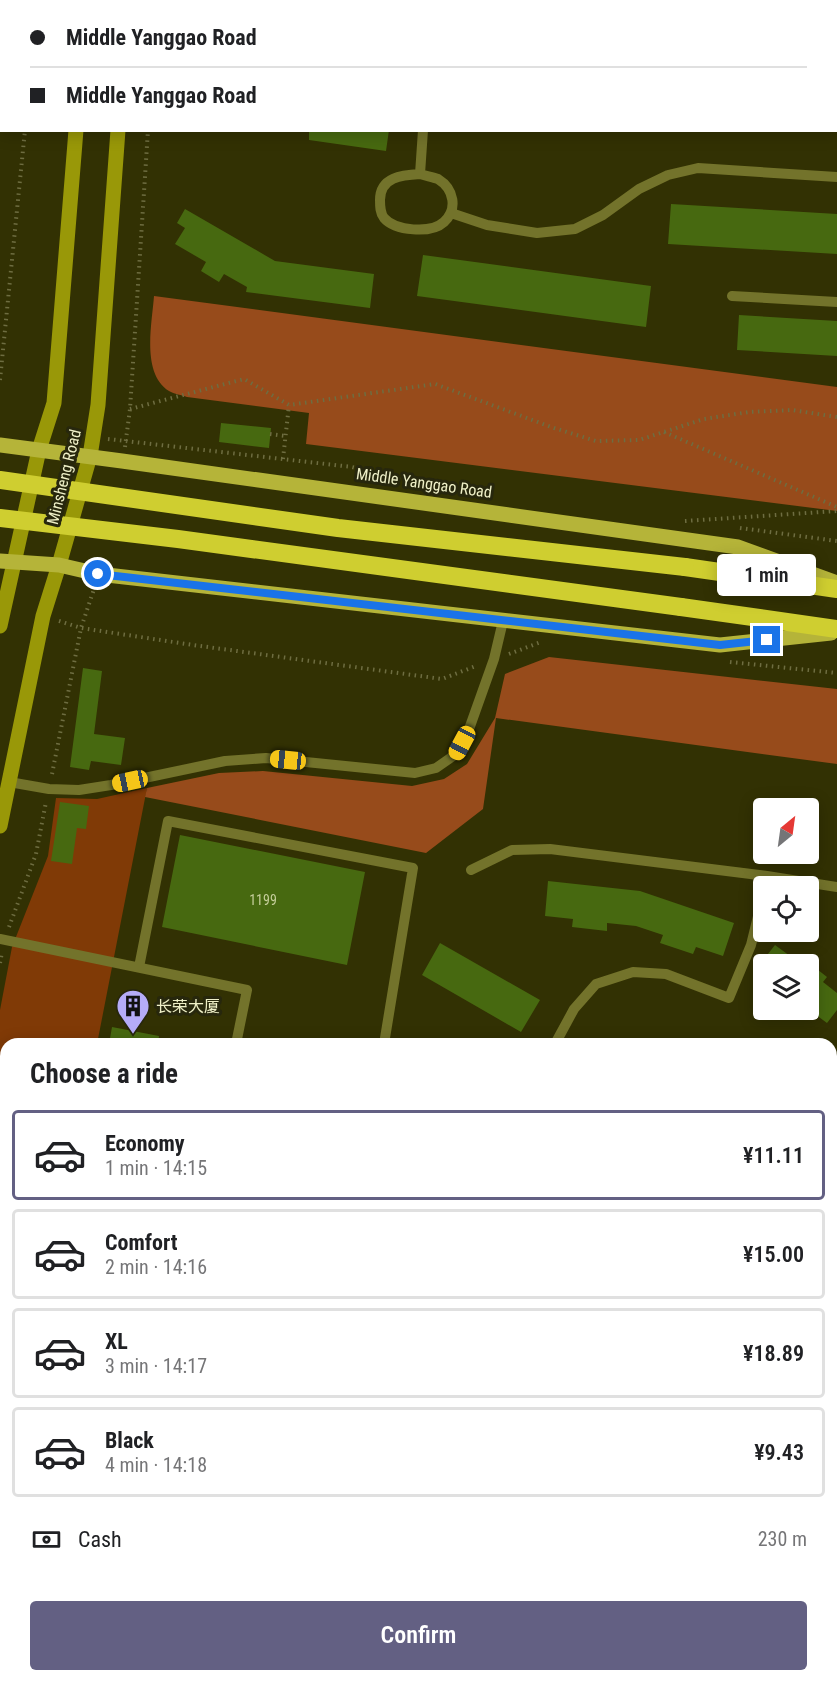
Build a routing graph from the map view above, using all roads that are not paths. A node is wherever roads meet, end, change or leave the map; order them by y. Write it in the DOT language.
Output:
graph roads {
  1 [pos="76,132"];
  2 [pos="118,132"];
  3 [pos="423,132"];
  4 [pos="420,174"];
  5 [pos="837,177"];
  6 [pos="452,213"];
  7 [pos="732,296"];
  8 [pos="837,302"];
  9 [pos="0,445"];
  10 [pos="39,450"];
  11 [pos="90,456"];
  12 [pos="0,480"];
  13 [pos="0,518"];
  14 [pos="7,562"];
  15 [pos="59,566"];
  16 [pos="837,583"];
  17 [pos="837,589"];
  18 [pos="503,621"];
  19 [pos="0,626"];
  20 [pos="837,630"];
  21 [pos="9,782"];
  22 [pos="0,826"];
  23 [pos="471,870"];
  24 [pos="753,879"];
  25 [pos="819,885"];
  26 [pos="837,887"];
  27 [pos="753,937"];
  28 [pos="2,939"];
  29 [pos="139,968"];
  30 [pos="237,1038"];
  31 [pos="385,1038"];
  32 [pos="558,1038"];
  1 -- 10 [label="main road, Minsheng Road"];
  2 -- 11 [label="main road, Minsheng Road"];
  3 -- 4 [label="lane"];
  4 -- 6 [label="lane"];
  4 -- 6 [label="lane"];
  5 -- 6 [label="lane"];
  7 -- 8 [label="lane"];
  9 -- 10 [label="main road, Middle Yanggao Road"];
  10 -- 11 [label="main road, Middle Yanggao Road"];
  10 -- 14 [label="main road, Minsheng Road"];
  11 -- 15 [label="main road, Minsheng Road"];
  11 -- 16 [label="main road, Middle Yanggao Road"];
  12 -- 17 [label="highway, bridge"];
  13 -- 20 [label="highway, bridge"];
  14 -- 15 [label="main road"];
  14 -- 19 [label="main road, Minsheng Road"];
  15 -- 18 [label="main road"];
  15 -- 21 [label="main road, Minsheng Road"];
  18 -- 20 [label="main road"];
  18 -- 21 [label="lane"];
  21 -- 22 [label="main road, Minsheng Road"];
  23 -- 24 [label="lane"];
  25 -- 26 [label="lane"];
  27 -- 32 [label="lane"];
  28 -- 29 [label="lane"];
  29 -- 30 [label="lane"];
  29 -- 31 [label="lane"];
}
